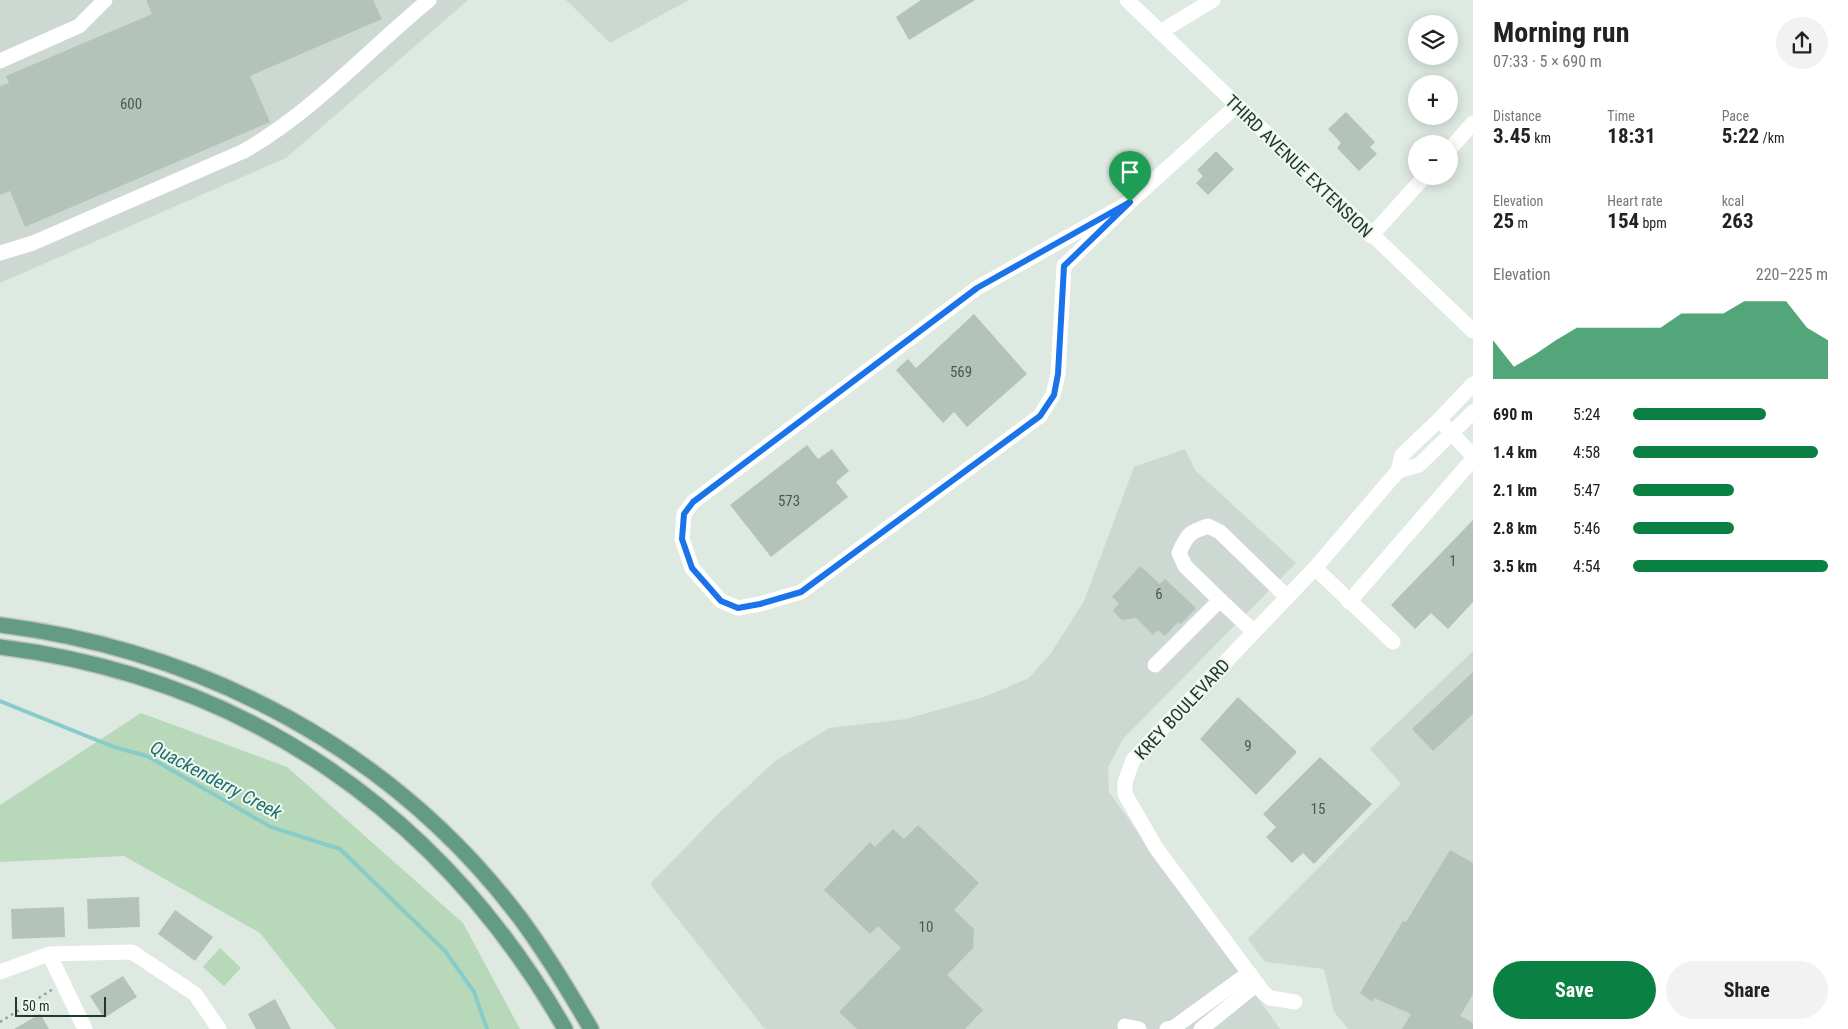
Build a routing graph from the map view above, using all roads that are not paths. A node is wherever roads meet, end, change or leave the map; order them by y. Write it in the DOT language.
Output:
graph roads {
  1 [pos="105,0"];
  2 [pos="429,0"];
  3 [pos="1127,0"];
  4 [pos="1213,0"];
  5 [pos="1160,32"];
  6 [pos="0,61"];
  7 [pos="1236,106"];
  8 [pos="1473,123"];
  9 [pos="1458,140"];
  10 [pos="1417,185"];
  11 [pos="1130,202"];
  12 [pos="1371,236"];
  13 [pos="0,254"];
  14 [pos="1473,331"];
  15 [pos="1473,384"];
  16 [pos="1473,412"];
  17 [pos="1440,419"];
  18 [pos="1450,433"];
  19 [pos="1473,457"];
  20 [pos="1398,471"];
  21 [pos="1314,568"];
  22 [pos="1287,597"];
  23 [pos="1220,600"];
  24 [pos="1349,602"];
  25 [pos="0,625"];
  26 [pos="1254,632"];
  27 [pos="1393,642"];
  28 [pos="0,647"];
  29 [pos="1155,665"];
  30 [pos="49,954"];
  31 [pos="0,972"];
  32 [pos="1253,978"];
  33 [pos="1295,1002"];
  34 [pos="85,1029"];
  35 [pos="219,1029"];
  36 [pos="566,1029"];
  37 [pos="591,1029"];
  38 [pos="1168,1029"];
  39 [pos="1201,1029"];
  1 -- 6 [label="street"];
  2 -- 13 [label="street"];
  3 -- 5 [label="street, THIRD AVENUE EXTENSION"];
  4 -- 5 [label="street"];
  5 -- 7 [label="street, THIRD AVENUE EXTENSION"];
  7 -- 11 [label="street"];
  7 -- 12 [label="street, THIRD AVENUE EXTENSION"];
  8 -- 9 [label="street"];
  10 -- 12 [label="street"];
  11 -- 11 [label="street"];
  12 -- 14 [label="street, THIRD AVENUE EXTENSION"];
  15 -- 17 [label="street, KREY BOULEVARD"];
  16 -- 18 [label="street, KREY BOULEVARD"];
  17 -- 18 [label="street"];
  17 -- 20 [label="street, KREY BOULEVARD"];
  18 -- 19 [label="street"];
  18 -- 20 [label="street, KREY BOULEVARD"];
  19 -- 24 [label="street"];
  20 -- 21 [label="street, KREY BOULEVARD"];
  21 -- 22 [label="street, KREY BOULEVARD"];
  21 -- 24 [label="street"];
  22 -- 23 [label="street"];
  22 -- 26 [label="street, KREY BOULEVARD"];
  23 -- 26 [label="street"];
  23 -- 29 [label="street"];
  24 -- 27 [label="street"];
  25 -- 37 [label="main road"];
  26 -- 32 [label="street, KREY BOULEVARD"];
  28 -- 36 [label="main road"];
  30 -- 31 [label="street"];
  30 -- 34 [label="street"];
  30 -- 35 [label="street"];
  32 -- 33 [label="street, KREY BOULEVARD"];
  32 -- 38 [label="street"];
  32 -- 39 [label="street"];
}
